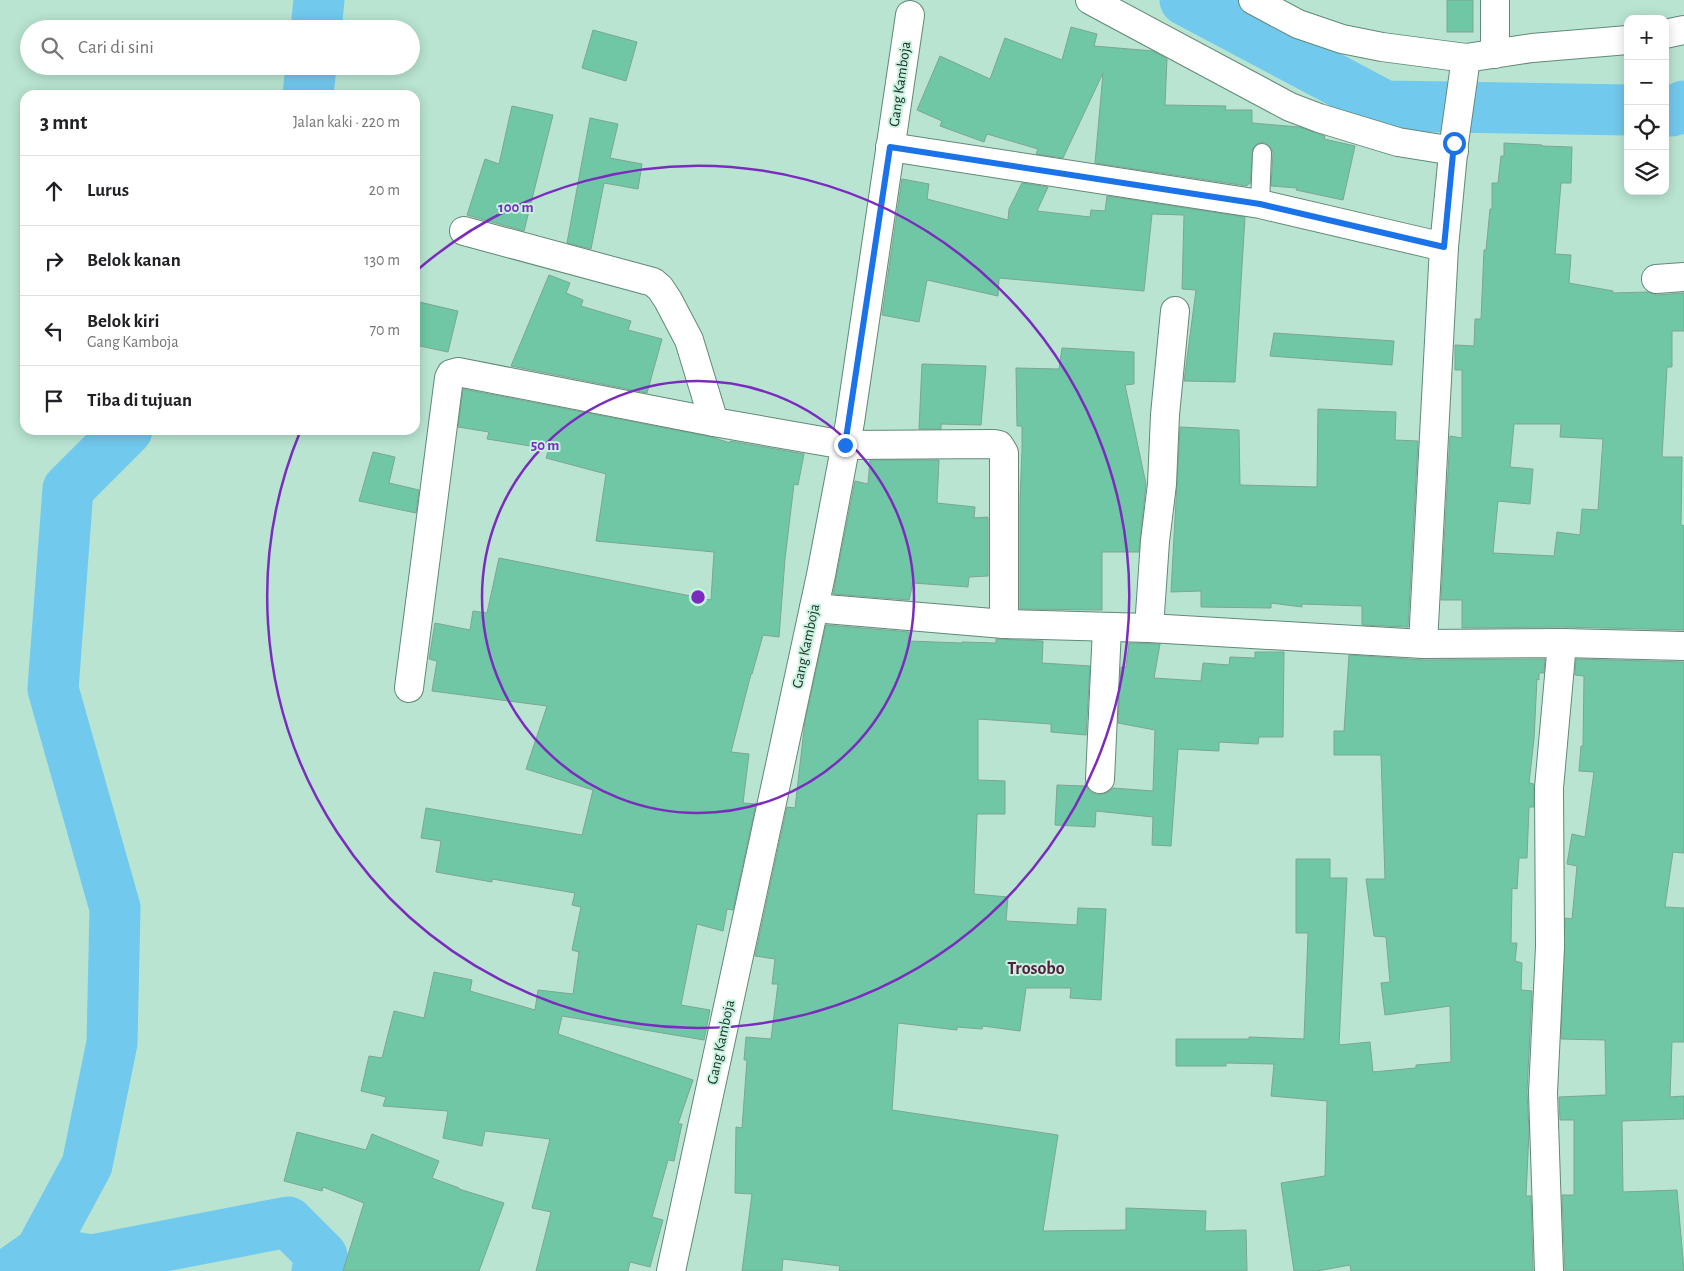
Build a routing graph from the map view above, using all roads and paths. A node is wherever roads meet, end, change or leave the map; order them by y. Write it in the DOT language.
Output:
graph roads {
  1 [pos="1090,0"];
  2 [pos="1253,0"];
  3 [pos="1495,0"];
  4 [pos="1298,12"];
  5 [pos="910,16"];
  6 [pos="1684,30"];
  7 [pos="1669,33"];
  8 [pos="1624,40"];
  9 [pos="1495,54"];
  10 [pos="1465,65"];
  11 [pos="1455,142"];
  12 [pos="890,147"];
  13 [pos="1262,153"];
  14 [pos="1260,204"];
  15 [pos="464,231"];
  16 [pos="1444,247"];
  17 [pos="1684,277"];
  18 [pos="1656,279"];
  19 [pos="1175,310"];
  20 [pos="714,422"];
  21 [pos="845,445"];
  22 [pos="814,608"];
  23 [pos="1004,624"];
  24 [pos="1106,628"];
  25 [pos="1149,628"];
  26 [pos="1562,643"];
  27 [pos="1424,644"];
  28 [pos="1684,646"];
  29 [pos="409,688"];
  30 [pos="1100,779"];
  31 [pos="672,1271"];
  32 [pos="1549,1271"];
  1 -- 11 [label="street"];
  2 -- 4 [label="street"];
  3 -- 9 [label="street"];
  4 -- 10 [label="street"];
  5 -- 12 [label="street, Gang Kamboja"];
  6 -- 7 [label="street"];
  8 -- 9 [label="street"];
  9 -- 10 [label="street"];
  10 -- 11 [label="street"];
  11 -- 16 [label="street"];
  12 -- 14 [label="street"];
  12 -- 21 [label="street, Gang Kamboja"];
  13 -- 14 [label="lane"];
  14 -- 16 [label="street"];
  15 -- 20 [label="street"];
  16 -- 27 [label="street"];
  17 -- 18 [label="street"];
  19 -- 25 [label="street"];
  20 -- 21 [label="street"];
  20 -- 29 [label="street"];
  21 -- 22 [label="street, Gang Kamboja"];
  21 -- 23 [label="street"];
  22 -- 23 [label="street"];
  22 -- 31 [label="street, Gang Kamboja"];
  23 -- 24 [label="street"];
  24 -- 25 [label="street"];
  24 -- 30 [label="street"];
  25 -- 27 [label="street"];
  26 -- 27 [label="street"];
  26 -- 28 [label="street"];
  26 -- 32 [label="street"];
}
